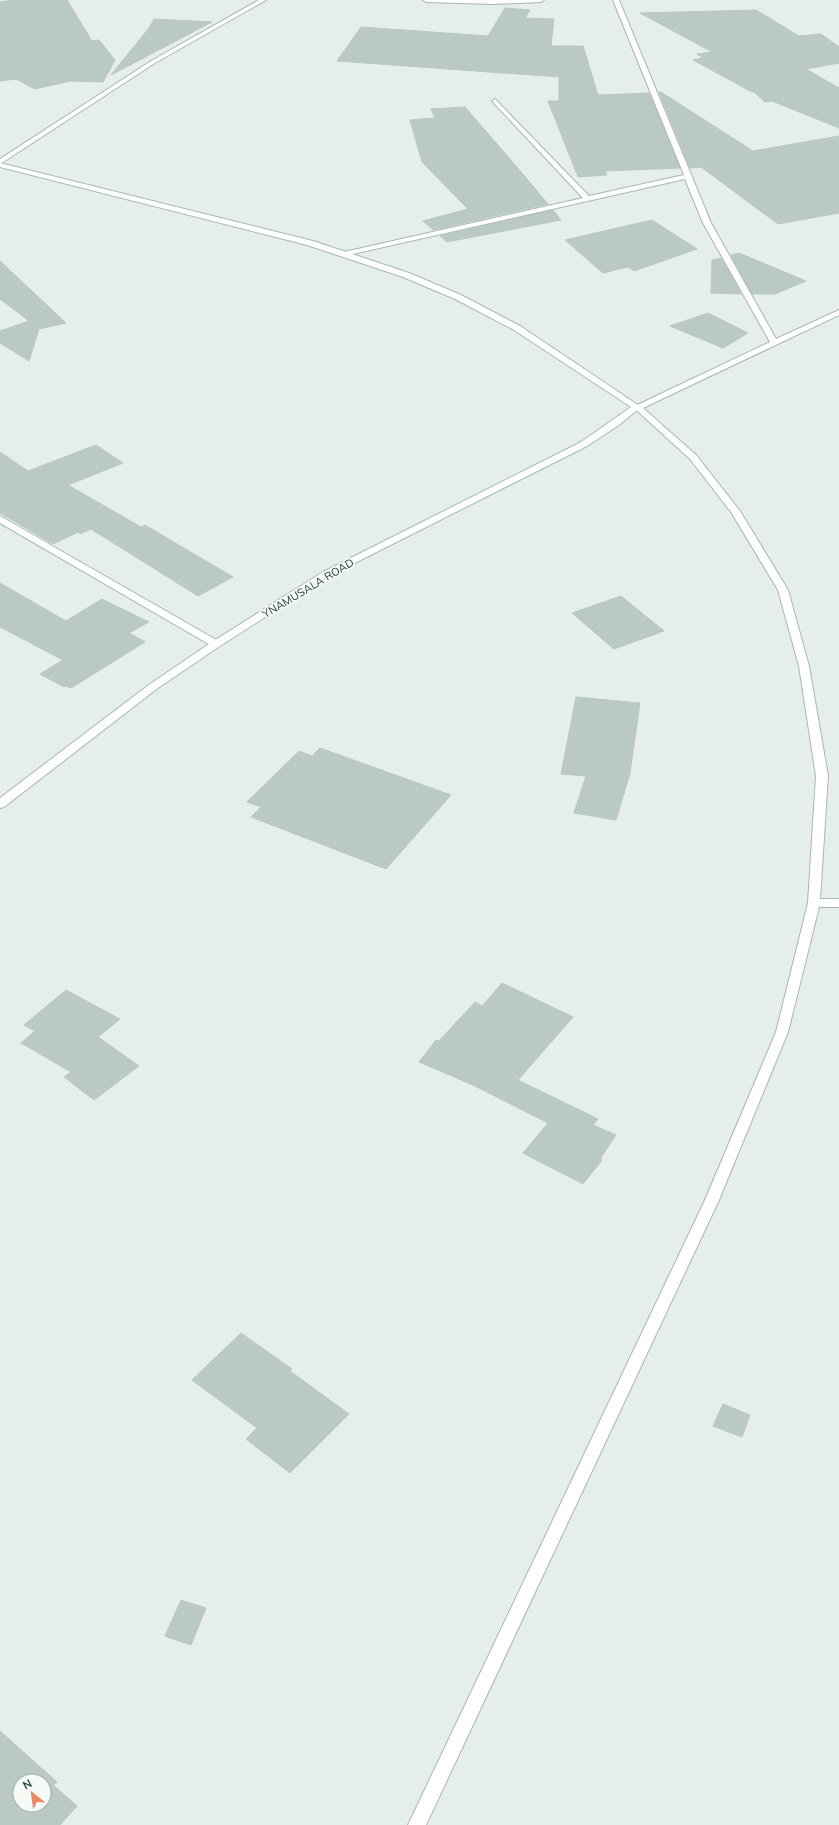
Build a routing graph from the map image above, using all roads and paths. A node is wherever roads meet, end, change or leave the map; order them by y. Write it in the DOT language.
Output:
graph roads {
  1 [pos="263,0"];
  2 [pos="426,0"];
  3 [pos="541,0"];
  4 [pos="616,0"];
  5 [pos="495,101"];
  6 [pos="0,163"];
  7 [pos="688,176"];
  8 [pos="588,199"];
  9 [pos="344,254"];
  10 [pos="839,312"];
  11 [pos="774,342"];
  12 [pos="636,407"];
  13 [pos="0,519"];
  14 [pos="216,644"];
  15 [pos="0,804"];
  16 [pos="839,902"];
  17 [pos="814,903"];
  18 [pos="418,1825"];
  1 -- 6 [label="street"];
  2 -- 3 [label="street"];
  4 -- 7 [label="street"];
  5 -- 8 [label="street"];
  6 -- 9 [label="street"];
  7 -- 8 [label="street"];
  7 -- 11 [label="street"];
  8 -- 9 [label="street"];
  9 -- 12 [label="street"];
  10 -- 11 [label="street, YNAMUSALA ROAD"];
  11 -- 12 [label="street, YNAMUSALA ROAD"];
  12 -- 14 [label="street, YNAMUSALA ROAD"];
  12 -- 17 [label="street"];
  13 -- 14 [label="street"];
  14 -- 15 [label="street, YNAMUSALA ROAD"];
  16 -- 17 [label="street"];
  17 -- 18 [label="street"];
}
